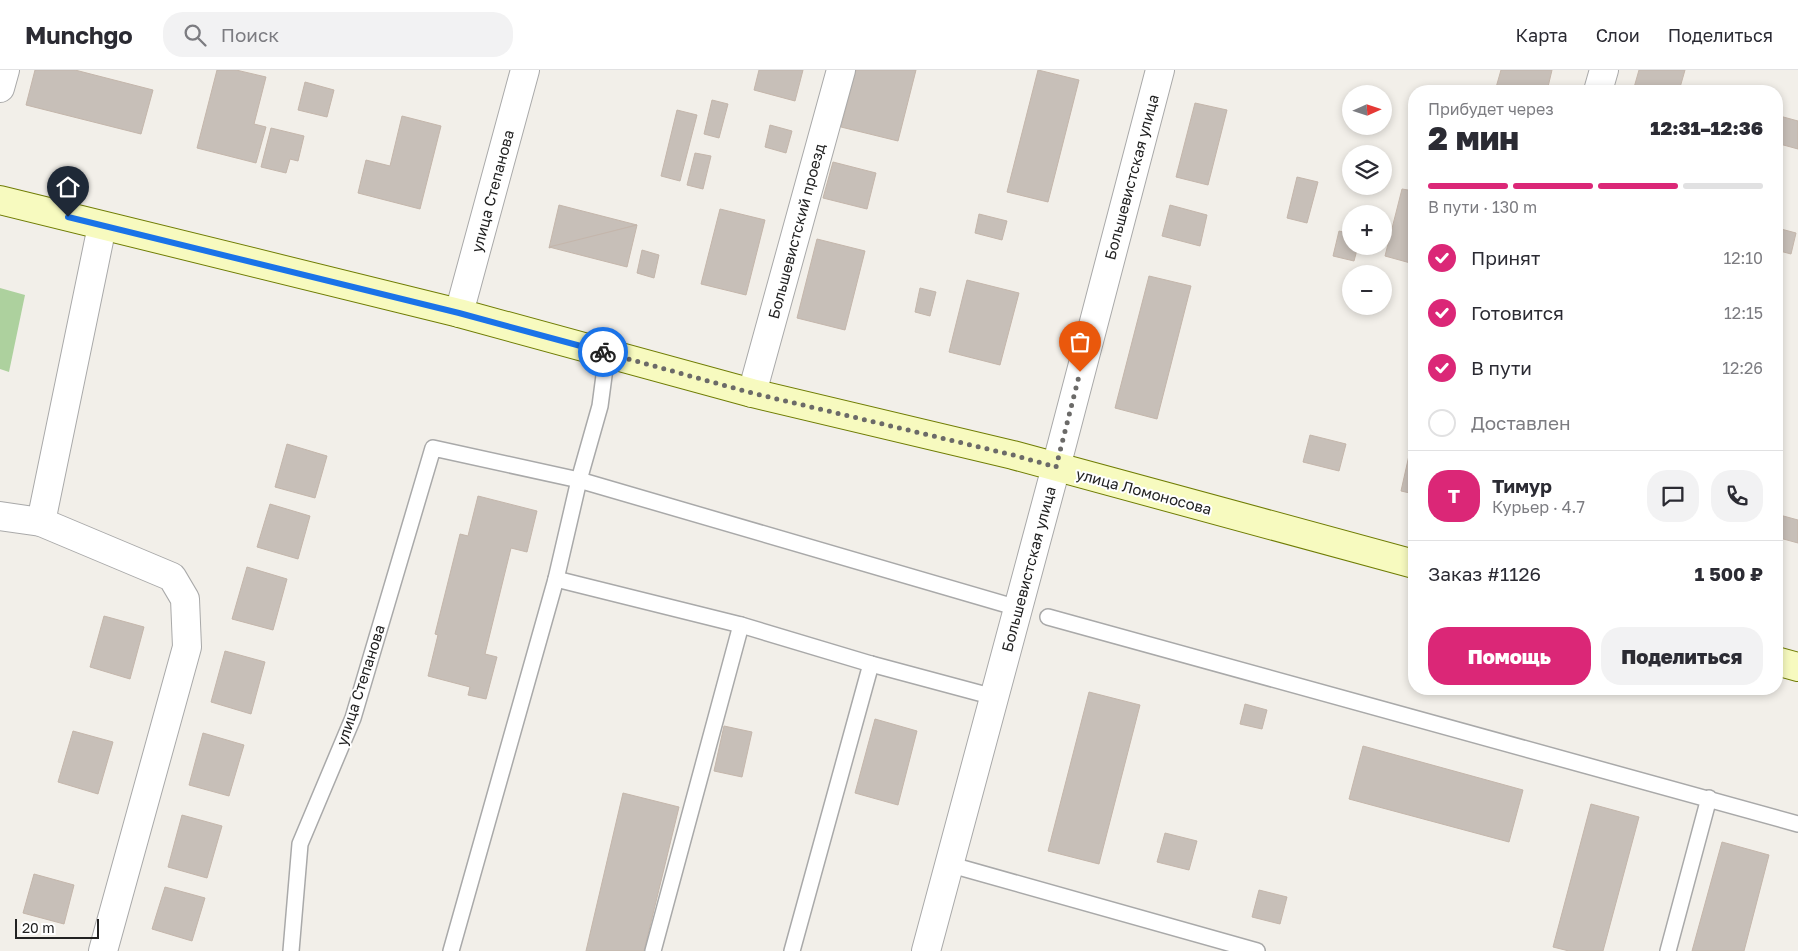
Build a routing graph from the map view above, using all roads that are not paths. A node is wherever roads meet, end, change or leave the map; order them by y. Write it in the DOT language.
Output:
graph roads {
  1 [pos="5,70"];
  2 [pos="525,70"];
  3 [pos="841,70"];
  4 [pos="1160,70"];
  5 [pos="1604,70"];
  6 [pos="1600,85"];
  7 [pos="0,88"];
  8 [pos="0,200"];
  9 [pos="102,226"];
  10 [pos="459,313"];
  11 [pos="607,353"];
  12 [pos="752,393"];
  13 [pos="1056,467"];
  14 [pos="579,480"];
  15 [pos="0,516"];
  16 [pos="41,522"];
  17 [pos="1408,562"];
  18 [pos="556,579"];
  19 [pos="1018,608"];
  20 [pos="1048,617"];
  21 [pos="741,625"];
  22 [pos="1783,663"];
  23 [pos="871,664"];
  24 [pos="1798,667"];
  25 [pos="994,697"];
  26 [pos="1709,798"];
  27 [pos="1798,824"];
  28 [pos="948,864"];
  29 [pos="103,951"];
  30 [pos="291,951"];
  31 [pos="451,951"];
  32 [pos="653,951"];
  33 [pos="792,951"];
  34 [pos="926,951"];
  35 [pos="1257,951"];
  36 [pos="1668,951"];
  1 -- 7 [label="street"];
  2 -- 10 [label="street, улица Степанова"];
  3 -- 12 [label="street, Большевистский проезд"];
  4 -- 13 [label="street, Большевистская улица"];
  5 -- 6 [label="street"];
  8 -- 9 [label="main road, улица Ломоносова"];
  9 -- 10 [label="main road, улица Ломоносова"];
  9 -- 16 [label="street"];
  10 -- 11 [label="main road, улица Ломоносова"];
  11 -- 12 [label="main road, улица Ломоносова"];
  11 -- 14 [label="lane"];
  12 -- 13 [label="main road, улица Ломоносова"];
  13 -- 17 [label="main road, улица Ломоносова"];
  13 -- 19 [label="street, Большевистская улица"];
  14 -- 18 [label="lane"];
  14 -- 19 [label="lane"];
  14 -- 30 [label="lane, улица Степанова"];
  15 -- 16 [label="street"];
  16 -- 29 [label="street"];
  18 -- 21 [label="lane"];
  18 -- 31 [label="lane"];
  19 -- 25 [label="street, Большевистская улица"];
  20 -- 26 [label="lane"];
  21 -- 23 [label="lane"];
  21 -- 32 [label="lane"];
  22 -- 24 [label="main road"];
  23 -- 25 [label="lane"];
  23 -- 33 [label="lane"];
  25 -- 28 [label="street, Большевистская улица"];
  26 -- 27 [label="lane"];
  26 -- 36 [label="lane"];
  28 -- 34 [label="street, Большевистская улица"];
  28 -- 35 [label="lane"];
}
